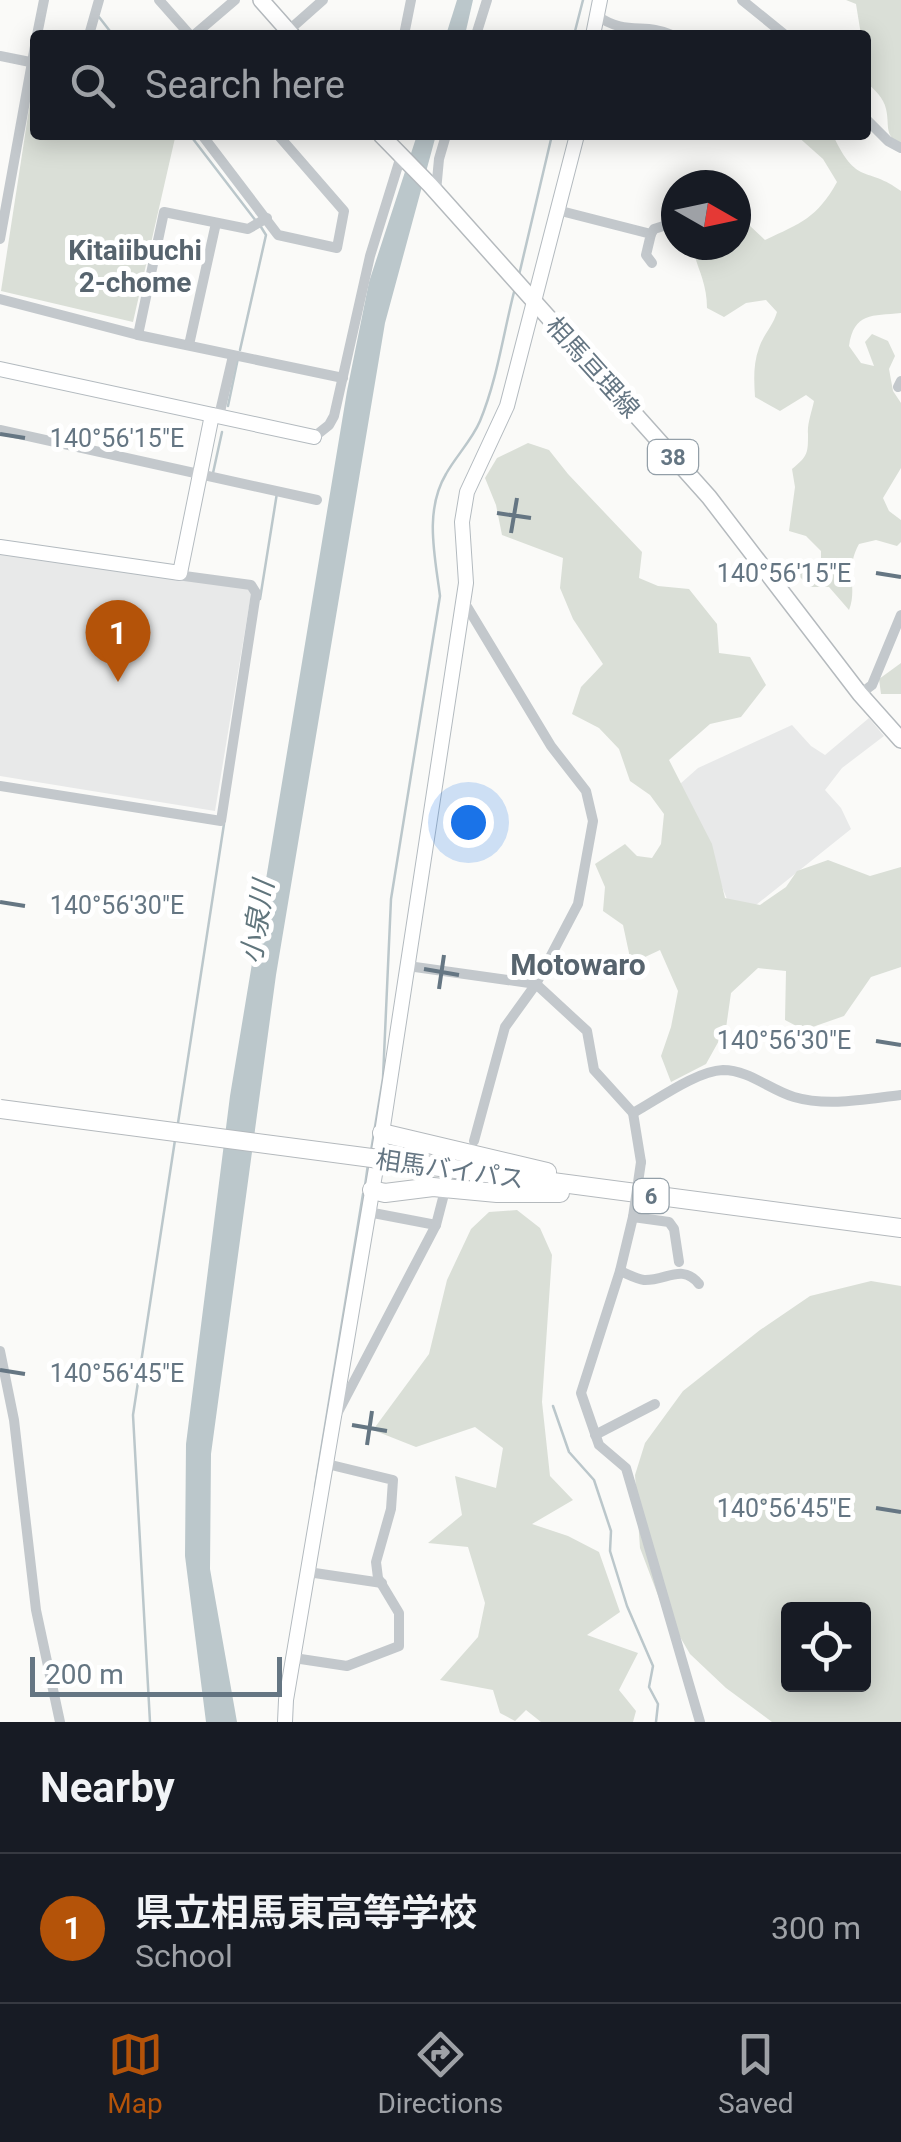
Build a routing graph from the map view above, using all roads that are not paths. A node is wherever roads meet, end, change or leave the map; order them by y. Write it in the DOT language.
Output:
graph roads {
  1 [pos="44,0"];
  2 [pos="159,0"];
  3 [pos="234,0"];
  4 [pos="260,0"];
  5 [pos="323,0"];
  6 [pos="411,0"];
  7 [pos="487,0"];
  8 [pos="742,0"];
  9 [pos="98,1"];
  10 [pos="598,8"];
  11 [pos="38,30"];
  12 [pos="90,30"];
  13 [pos="187,30"];
  14 [pos="198,30"];
  15 [pos="287,30"];
  16 [pos="293,30"];
  17 [pos="405,30"];
  18 [pos="478,30"];
  19 [pos="623,30"];
  20 [pos="623,30"];
  21 [pos="655,30"];
  22 [pos="779,30"];
  23 [pos="0,56"];
  24 [pos="30,62"];
  25 [pos="30,79"];
  26 [pos="871,124"];
  27 [pos="205,140"];
  28 [pos="282,140"];
  29 [pos="387,140"];
  30 [pos="445,140"];
  31 [pos="575,140"];
  32 [pos="901,148"];
  33 [pos="402,158"];
  34 [pos="433,188"];
  35 [pos="557,210"];
  36 [pos="262,221"];
  37 [pos="216,222"];
  38 [pos="661,227"];
  39 [pos="651,234"];
  40 [pos="0,238"];
  41 [pos="652,262"];
  42 [pos="0,299"];
  43 [pos="534,300"];
  44 [pos="138,335"];
  45 [pos="189,345"];
  46 [pos="237,356"];
  47 [pos="0,369"];
  48 [pos="343,378"];
  49 [pos="215,415"];
  50 [pos="0,430"];
  51 [pos="314,437"];
  52 [pos="198,475"];
  53 [pos="318,500"];
  54 [pos="0,547"];
  55 [pos="177,575"];
  56 [pos="463,600"];
  57 [pos="901,615"];
  58 [pos="860,694"];
  59 [pos="901,740"];
  60 [pos="0,786"];
  61 [pos="408,966"];
  62 [pos="536,984"];
  63 [pos="901,1095"];
  64 [pos="0,1109"];
  65 [pos="633,1114"];
  66 [pos="382,1133"];
  67 [pos="474,1141"];
  68 [pos="372,1190"];
  69 [pos="625,1192"];
  70 [pos="443,1198"];
  71 [pos="368,1212"];
  72 [pos="634,1218"];
  73 [pos="436,1225"];
  74 [pos="901,1228"];
  75 [pos="679,1262"];
  76 [pos="620,1271"];
  77 [pos="699,1284"];
  78 [pos="0,1351"];
  79 [pos="656,1404"];
  80 [pos="335,1417"];
  81 [pos="596,1435"];
  82 [pos="327,1464"];
  83 [pos="308,1572"];
  84 [pos="382,1583"];
  85 [pos="294,1658"];
  86 [pos="60,1722"];
  87 [pos="285,1722"];
  88 [pos="700,1722"];
  1 -- 11 [label="street"];
  2 -- 13 [label="street"];
  3 -- 14 [label="street"];
  4 -- 15 [label="main road"];
  5 -- 16 [label="street"];
  6 -- 17 [label="street"];
  7 -- 18 [label="street"];
  8 -- 22 [label="street"];
  9 -- 12 [label="street"];
  10 -- 19 [label="street"];
  20 -- 21 [label="street"];
  23 -- 24 [label="street"];
  25 -- 40 [label="street"];
  26 -- 32 [label="street"];
  27 -- 36 [label="street"];
  28 -- 36 [label="street"];
  29 -- 33 [label="main road, 38"];
  30 -- 34 [label="street"];
  31 -- 35 [label="street"];
  33 -- 34 [label="main road, 38"];
  33 -- 48 [label="street"];
  34 -- 43 [label="main road, 相馬亘理線 / 38"];
  35 -- 39 [label="street"];
  35 -- 43 [label="street"];
  36 -- 37 [label="street"];
  37 -- 44 [label="street"];
  37 -- 45 [label="street"];
  38 -- 39 [label="street"];
  39 -- 41 [label="street"];
  42 -- 44 [label="street"];
  43 -- 56 [label="street"];
  43 -- 58 [label="main road, 相馬亘理線 / 38"];
  44 -- 45 [label="street"];
  45 -- 46 [label="street"];
  46 -- 48 [label="street"];
  46 -- 49 [label="street"];
  47 -- 49 [label="street"];
  48 -- 51 [label="street"];
  49 -- 51 [label="street"];
  49 -- 52 [label="street"];
  50 -- 52 [label="street"];
  52 -- 53 [label="street"];
  52 -- 55 [label="street"];
  54 -- 55 [label="street"];
  55 -- 60 [label="street"];
  56 -- 61 [label="street"];
  56 -- 62 [label="street"];
  57 -- 58 [label="street"];
  58 -- 59 [label="main road, 相馬亘理線 / 38"];
  61 -- 62 [label="street"];
  61 -- 66 [label="street"];
  62 -- 65 [label="street"];
  62 -- 67 [label="street"];
  63 -- 65 [label="street"];
  64 -- 69 [label="highway, 相馬バイパス / 6, bridge"];
  65 -- 72 [label="street, bridge"];
  66 -- 68 [label="street"];
  66 -- 69 [label="highway"];
  68 -- 69 [label="highway"];
  68 -- 71 [label="street"];
  69 -- 74 [label="highway, 相馬バイパス / 6"];
  70 -- 73 [label="street"];
  71 -- 73 [label="street"];
  71 -- 80 [label="street"];
  72 -- 75 [label="street"];
  72 -- 76 [label="street"];
  73 -- 80 [label="street"];
  76 -- 77 [label="street"];
  76 -- 81 [label="street"];
  78 -- 86 [label="street"];
  79 -- 81 [label="street"];
  80 -- 82 [label="street"];
  81 -- 88 [label="street"];
  82 -- 83 [label="street"];
  82 -- 84 [label="street"];
  83 -- 84 [label="street"];
  83 -- 85 [label="street"];
  84 -- 85 [label="street"];
  85 -- 87 [label="street"];
}
